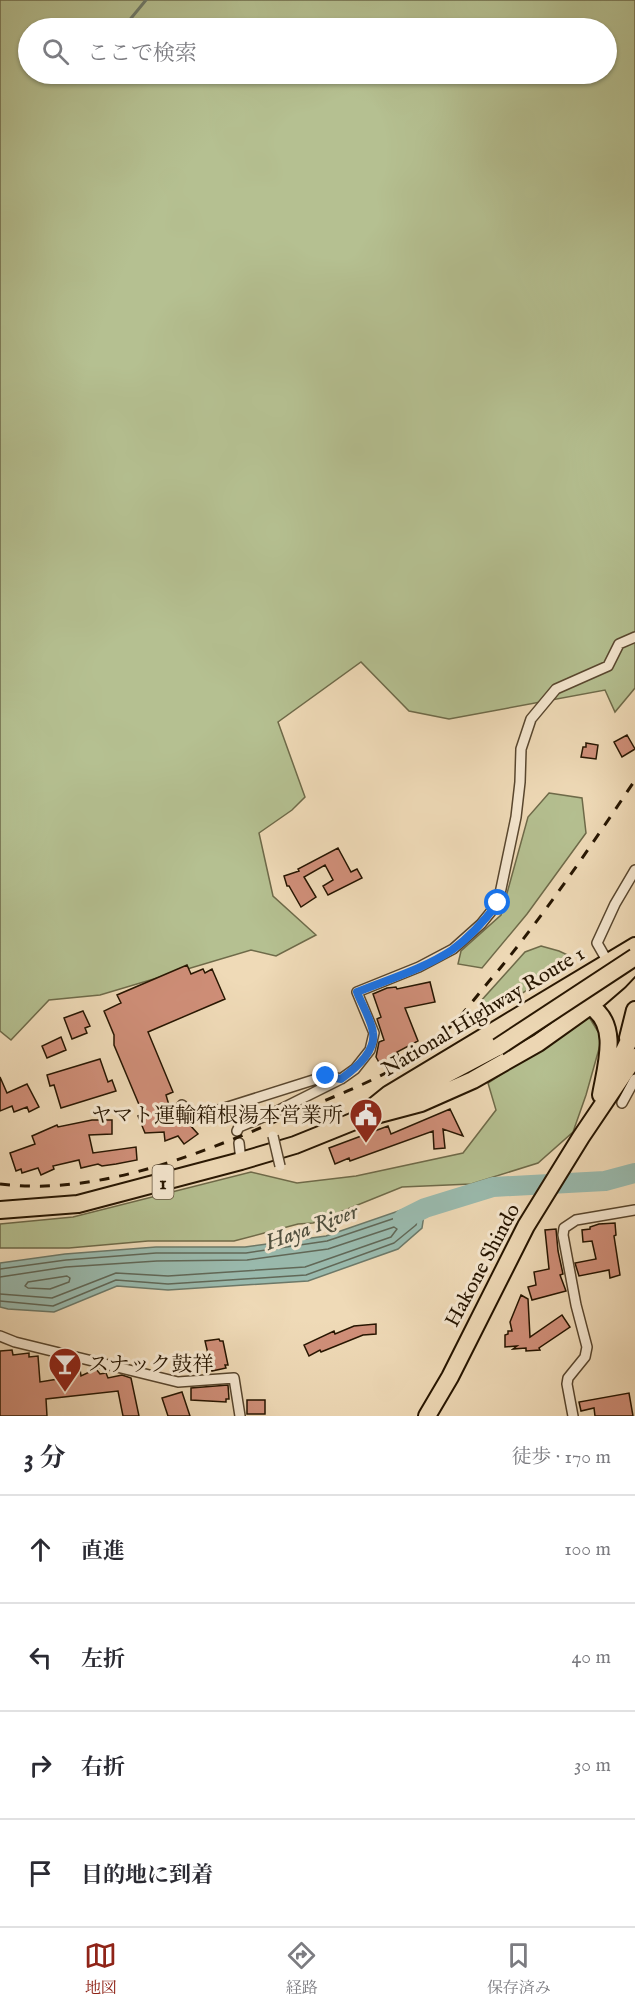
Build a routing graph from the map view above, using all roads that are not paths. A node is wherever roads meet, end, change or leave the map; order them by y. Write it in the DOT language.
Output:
graph roads {
  1 [pos="635,638"];
  2 [pos="635,870"];
  3 [pos="635,946"];
  4 [pos="635,957"];
  5 [pos="608,962"];
  6 [pos="635,964"];
  7 [pos="619,981"];
  8 [pos="590,1006"];
  9 [pos="635,1010"];
  10 [pos="635,1028"];
  11 [pos="630,1052"];
  12 [pos="341,1079"];
  13 [pos="635,1079"];
  14 [pos="601,1095"];
  15 [pos="622,1103"];
  16 [pos="182,1106"];
  17 [pos="357,1120"];
  18 [pos="237,1131"];
  19 [pos="273,1136"];
  20 [pos="581,1137"];
  21 [pos="239,1143"];
  22 [pos="241,1161"];
  23 [pos="280,1166"];
  24 [pos="0,1209"];
  25 [pos="635,1210"];
  26 [pos="0,1336"];
  27 [pos="240,1416"];
  28 [pos="427,1416"];
  29 [pos="573,1416"];
  1 -- 12 [label="street"];
  2 -- 5 [label="street"];
  3 -- 5 [label="highway, National Highway Route 1 / 1"];
  4 -- 17 [label="highway, 1, bridge"];
  5 -- 7 [label="street"];
  5 -- 17 [label="highway, National Highway Route 1 / 1"];
  6 -- 7 [label="highway, National Highway Route 1 / 1"];
  7 -- 8 [label="highway, National Highway Route 1 / 1"];
  8 -- 14 [label="highway"];
  8 -- 17 [label="highway, National Highway Route 1 / 1"];
  9 -- 11 [label="highway"];
  10 -- 11 [label="highway"];
  11 -- 14 [label="highway"];
  11 -- 20 [label="highway"];
  12 -- 16 [label="street"];
  12 -- 18 [label="street"];
  13 -- 15 [label="street"];
  14 -- 20 [label="highway"];
  17 -- 22 [label="highway, National Highway Route 1 / 1"];
  19 -- 23 [label="street, bridge"];
  20 -- 28 [label="highway, Hakone Shindo"];
  21 -- 22 [label="street"];
  22 -- 24 [label="highway, National Highway Route 1 / 1"];
  25 -- 29 [label="street"];
  26 -- 27 [label="street"];
}
